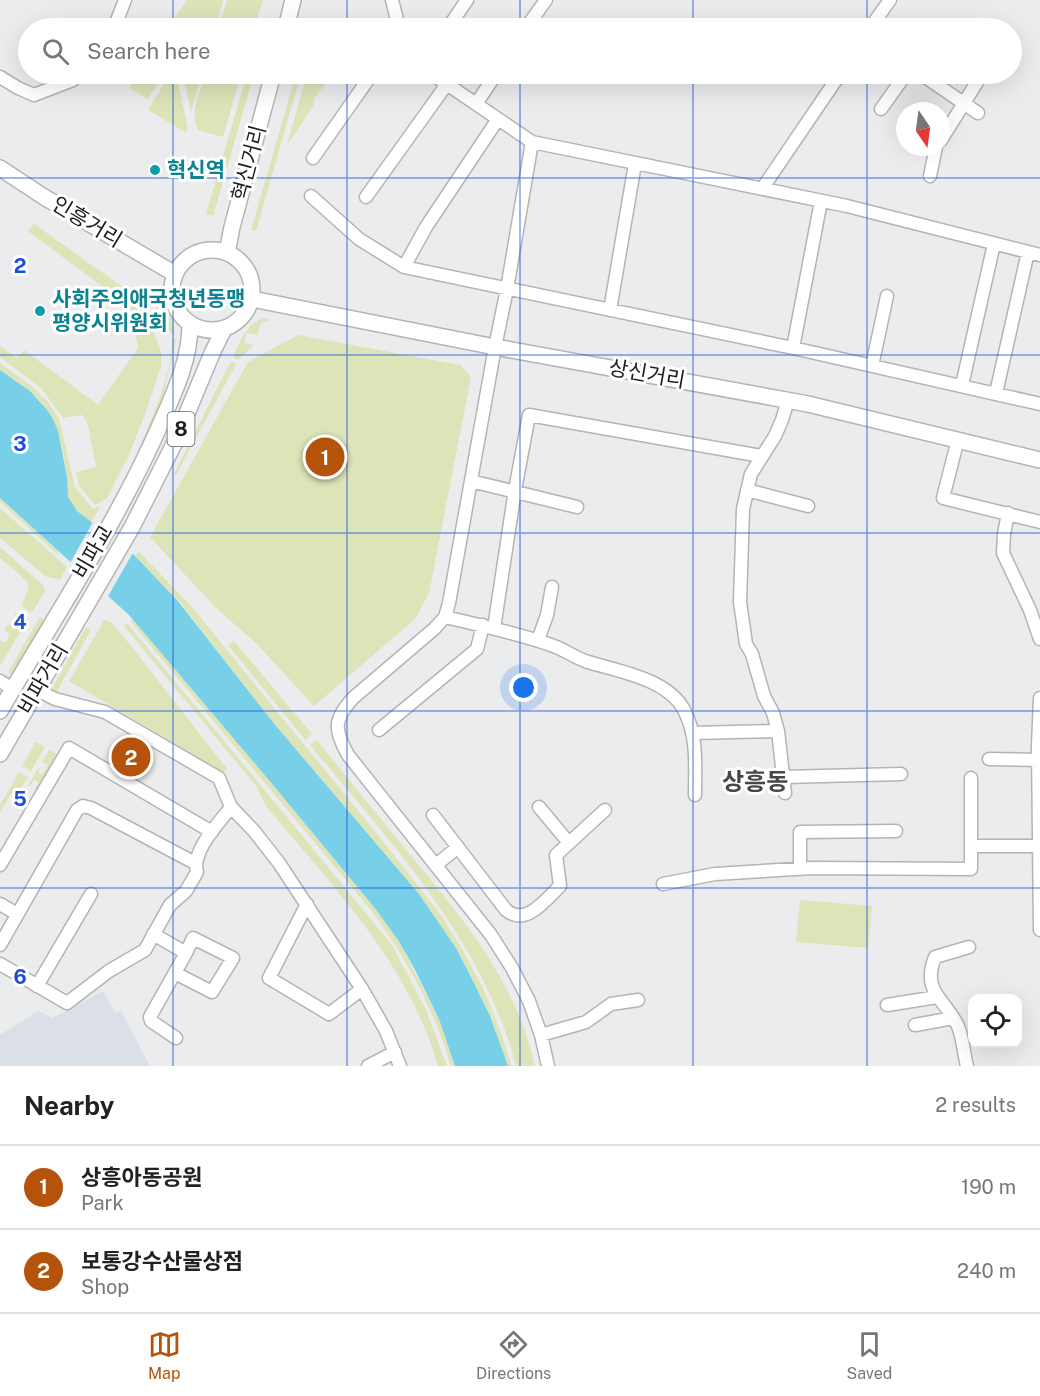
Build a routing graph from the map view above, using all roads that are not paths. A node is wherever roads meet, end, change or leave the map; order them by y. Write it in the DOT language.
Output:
graph roads {
  1 [pos="125,0"];
  2 [pos="293,0"];
  3 [pos="392,0"];
  4 [pos="467,0"];
  5 [pos="546,0"];
  6 [pos="890,0"];
  7 [pos="118,18"];
  8 [pos="288,18"];
  9 [pos="396,18"];
  10 [pos="455,18"];
  11 [pos="533,18"];
  12 [pos="877,18"];
  13 [pos="0,77"];
  14 [pos="62,84"];
  15 [pos="270,84"];
  16 [pos="365,84"];
  17 [pos="447,84"];
  18 [pos="489,84"];
  19 [pos="833,84"];
  20 [pos="899,84"];
  21 [pos="935,84"];
  22 [pos="975,84"];
  23 [pos="963,103"];
  24 [pos="476,104"];
  25 [pos="881,109"];
  26 [pos="978,113"];
  27 [pos="498,119"];
  28 [pos="950,125"];
  29 [pos="532,142"];
  30 [pos="934,156"];
  31 [pos="313,158"];
  32 [pos="634,164"];
  33 [pos="0,168"];
  34 [pos="930,176"];
  35 [pos="762,189"];
  36 [pos="311,196"];
  37 [pos="366,197"];
  38 [pos="821,201"];
  39 [pos="994,243"];
  40 [pos="227,253"];
  41 [pos="1034,254"];
  42 [pos="404,267"];
  43 [pos="175,274"];
  44 [pos="507,289"];
  45 [pos="887,297"];
  46 [pos="252,298"];
  47 [pos="610,310"];
  48 [pos="190,325"];
  49 [pos="224,329"];
  50 [pos="495,347"];
  51 [pos="793,348"];
  52 [pos="872,366"];
  53 [pos="962,385"];
  54 [pos="996,393"];
  55 [pos="788,400"];
  56 [pos="1040,404"];
  57 [pos="958,439"];
  58 [pos="761,456"];
  59 [pos="1040,460"];
  60 [pos="471,481"];
  61 [pos="515,490"];
  62 [pos="747,490"];
  63 [pos="808,506"];
  64 [pos="577,507"];
  65 [pos="1008,513"];
  66 [pos="1040,522"];
  67 [pos="552,587"];
  68 [pos="70,591"];
  69 [pos="87,603"];
  70 [pos="445,617"];
  71 [pos="489,627"];
  72 [pos="1040,639"];
  73 [pos="538,640"];
  74 [pos="7,685"];
  75 [pos="37,690"];
  76 [pos="1040,698"];
  77 [pos="0,711"];
  78 [pos="379,730"];
  79 [pos="778,731"];
  80 [pos="693,733"];
  81 [pos="0,754"];
  82 [pos="989,759"];
  83 [pos="1039,760"];
  84 [pos="901,774"];
  85 [pos="783,777"];
  86 [pos="972,778"];
  87 [pos="785,793"];
  88 [pos="695,795"];
  89 [pos="231,807"];
  90 [pos="539,807"];
  91 [pos="605,810"];
  92 [pos="433,815"];
  93 [pos="896,831"];
  94 [pos="212,832"];
  95 [pos="569,843"];
  96 [pos="971,846"];
  97 [pos="1039,846"];
  98 [pos="458,847"];
  99 [pos="195,864"];
  100 [pos="0,865"];
  101 [pos="436,865"];
  102 [pos="800,868"];
  103 [pos="663,884"];
  104 [pos="91,894"];
  105 [pos="0,904"];
  106 [pos="307,904"];
  107 [pos="17,914"];
  108 [pos="1040,930"];
  109 [pos="153,934"];
  110 [pos="0,945"];
  111 [pos="969,947"];
  112 [pos="186,953"];
  113 [pos="0,964"];
  114 [pos="175,973"];
  115 [pos="37,986"];
  116 [pos="362,989"];
  117 [pos="937,997"];
  118 [pos="638,1000"];
  119 [pos="887,1005"];
  120 [pos="953,1018"];
  121 [pos="915,1025"];
  122 [pos="541,1035"];
  123 [pos="176,1038"];
  124 [pos="395,1052"];
  125 [pos="368,1066"];
  126 [pos="399,1066"];
  127 [pos="548,1066"];
  128 [pos="967,1066"];
  1 -- 7 [label="street"];
  2 -- 8 [label="main road"];
  3 -- 9 [label="street"];
  4 -- 10 [label="street"];
  5 -- 11 [label="street"];
  6 -- 12 [label="street"];
  13 -- 14 [label="street"];
  15 -- 40 [label="main road, 혁신거리"];
  16 -- 31 [label="street"];
  17 -- 24 [label="street"];
  17 -- 37 [label="street"];
  18 -- 24 [label="street"];
  19 -- 35 [label="street"];
  20 -- 25 [label="street"];
  21 -- 23 [label="street"];
  22 -- 23 [label="street"];
  23 -- 26 [label="street"];
  23 -- 28 [label="street"];
  24 -- 27 [label="street"];
  27 -- 29 [label="street"];
  27 -- 42 [label="street"];
  29 -- 32 [label="street"];
  29 -- 44 [label="street"];
  30 -- 34 [label="street"];
  32 -- 35 [label="street"];
  32 -- 47 [label="street"];
  33 -- 43 [label="main road, 인흥거리"];
  35 -- 38 [label="street"];
  36 -- 42 [label="street"];
  38 -- 39 [label="street"];
  38 -- 51 [label="street"];
  39 -- 41 [label="street"];
  39 -- 53 [label="street"];
  40 -- 43 [label="main road"];
  40 -- 46 [label="main road"];
  41 -- 54 [label="street"];
  42 -- 44 [label="street"];
  43 -- 48 [label="main road"];
  44 -- 47 [label="street"];
  44 -- 50 [label="street"];
  45 -- 52 [label="street"];
  46 -- 49 [label="main road"];
  46 -- 50 [label="main road, 상신거리"];
  47 -- 51 [label="street"];
  48 -- 49 [label="main road"];
  48 -- 68 [label="main road, 비파교 / 8"];
  49 -- 69 [label="main road, 비파교 / 8"];
  50 -- 55 [label="main road, 상신거리"];
  50 -- 60 [label="street"];
  51 -- 52 [label="street"];
  52 -- 53 [label="street"];
  53 -- 54 [label="street"];
  54 -- 56 [label="street"];
  55 -- 57 [label="main road, 상신거리"];
  55 -- 58 [label="street"];
  57 -- 59 [label="main road, 상신거리"];
  57 -- 65 [label="street"];
  58 -- 61 [label="street"];
  58 -- 62 [label="street"];
  60 -- 61 [label="street"];
  60 -- 70 [label="street"];
  61 -- 64 [label="street"];
  61 -- 71 [label="street"];
  62 -- 63 [label="street"];
  62 -- 79 [label="street"];
  65 -- 66 [label="street"];
  65 -- 72 [label="street"];
  67 -- 73 [label="street"];
  68 -- 74 [label="main road, 비파거리 / 8"];
  69 -- 75 [label="main road, 비파거리 / 8"];
  70 -- 71 [label="street"];
  70 -- 101 [label="street"];
  71 -- 73 [label="street"];
  71 -- 78 [label="street"];
  73 -- 80 [label="street"];
  74 -- 77 [label="main road, 비파거리 / 8"];
  75 -- 81 [label="main road, 비파거리 / 8"];
  75 -- 89 [label="street"];
  76 -- 83 [label="street"];
  79 -- 80 [label="street"];
  79 -- 85 [label="street"];
  80 -- 88 [label="street"];
  82 -- 83 [label="street"];
  83 -- 97 [label="street"];
  84 -- 85 [label="street"];
  85 -- 87 [label="street"];
  86 -- 96 [label="street"];
  89 -- 94 [label="street"];
  89 -- 106 [label="street"];
  90 -- 95 [label="street"];
  91 -- 95 [label="street"];
  92 -- 98 [label="street"];
  93 -- 102 [label="street"];
  94 -- 99 [label="street"];
  94 -- 100 [label="street"];
  95 -- 98 [label="street"];
  96 -- 97 [label="street"];
  96 -- 102 [label="street"];
  97 -- 108 [label="street"];
  98 -- 101 [label="street"];
  99 -- 107 [label="street"];
  99 -- 109 [label="street"];
  101 -- 122 [label="street"];
  102 -- 103 [label="street"];
  104 -- 115 [label="street"];
  105 -- 107 [label="street"];
  106 -- 116 [label="street"];
  106 -- 116 [label="street"];
  107 -- 110 [label="street"];
  109 -- 112 [label="street"];
  109 -- 115 [label="street"];
  111 -- 117 [label="street"];
  112 -- 114 [label="street"];
  112 -- 114 [label="street"];
  113 -- 115 [label="street"];
  114 -- 123 [label="street"];
  116 -- 124 [label="street"];
  117 -- 119 [label="street"];
  117 -- 120 [label="street"];
  118 -- 122 [label="street"];
  120 -- 121 [label="street"];
  120 -- 128 [label="street"];
  122 -- 127 [label="street"];
  124 -- 125 [label="street"];
  124 -- 126 [label="street"];
}
